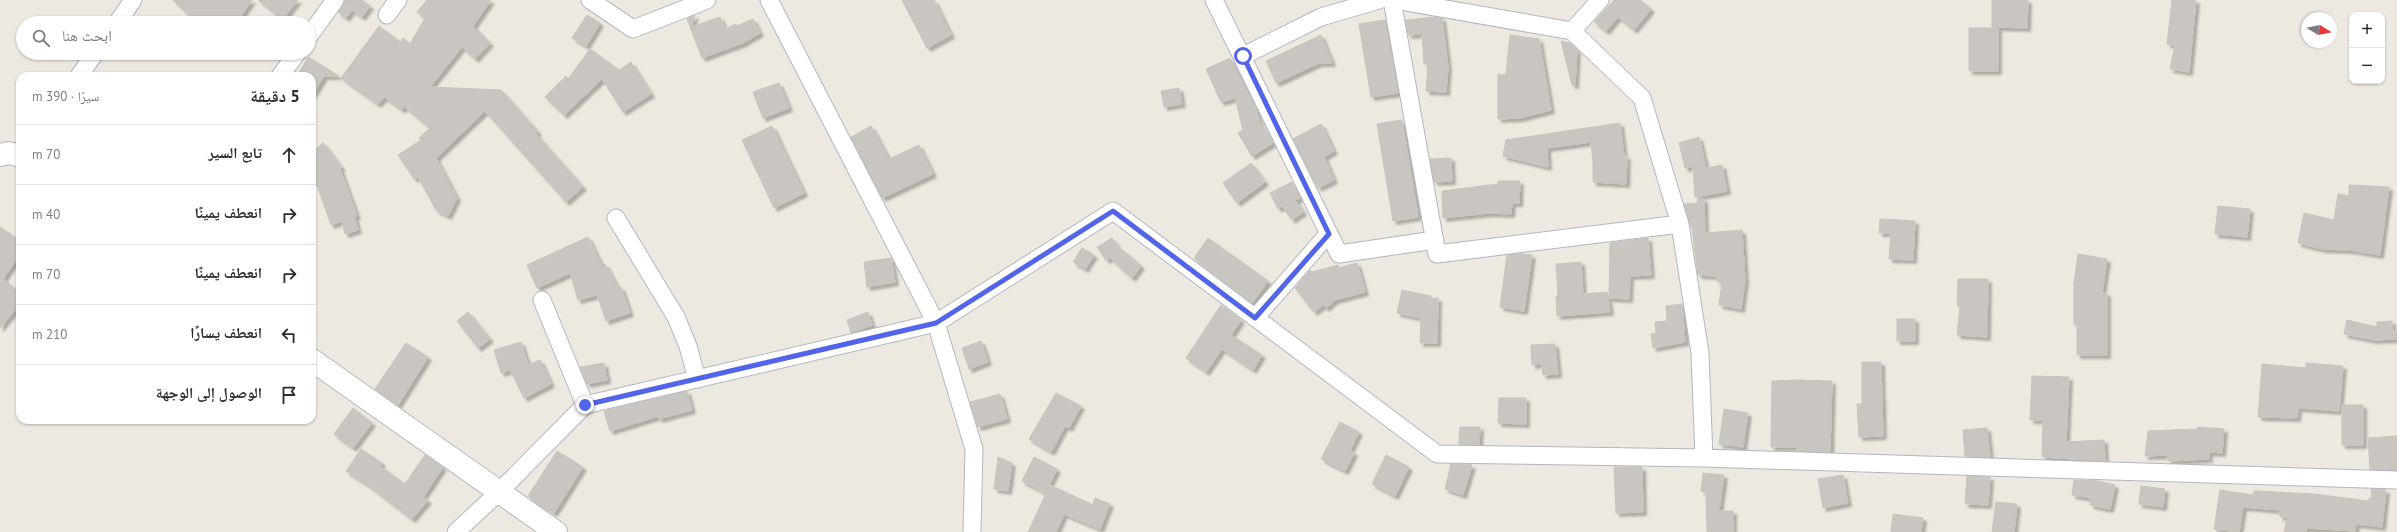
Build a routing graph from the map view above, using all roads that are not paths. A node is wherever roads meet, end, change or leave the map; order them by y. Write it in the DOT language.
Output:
graph roads {
  1 [pos="133,0"];
  2 [pos="335,0"];
  3 [pos="398,0"];
  4 [pos="590,0"];
  5 [pos="707,0"];
  6 [pos="770,0"];
  7 [pos="1214,0"];
  8 [pos="1378,0"];
  9 [pos="1393,0"];
  10 [pos="1600,0"];
  11 [pos="387,15"];
  12 [pos="122,16"];
  13 [pos="316,26"];
  14 [pos="1572,31"];
  15 [pos="1243,56"];
  16 [pos="91,60"];
  17 [pos="292,60"];
  18 [pos="82,72"];
  19 [pos="283,72"];
  20 [pos="0,155"];
  21 [pos="16,155"];
  22 [pos="616,218"];
  23 [pos="1680,224"];
  24 [pos="1329,234"];
  25 [pos="1435,240"];
  26 [pos="542,300"];
  27 [pos="1255,318"];
  28 [pos="936,323"];
  29 [pos="316,363"];
  30 [pos="697,379"];
  31 [pos="585,405"];
  32 [pos="1704,458"];
  33 [pos="2397,480"];
  34 [pos="499,492"];
  35 [pos="456,532"];
  36 [pos="556,532"];
  37 [pos="972,532"];
  1 -- 12 [label="street"];
  2 -- 13 [label="street"];
  3 -- 11 [label="street"];
  4 -- 5 [label="street"];
  6 -- 28 [label="street"];
  7 -- 15 [label="street"];
  8 -- 15 [label="street"];
  9 -- 14 [label="street"];
  9 -- 25 [label="street"];
  10 -- 14 [label="street"];
  14 -- 23 [label="street"];
  15 -- 24 [label="street"];
  16 -- 18 [label="street"];
  17 -- 19 [label="street"];
  20 -- 21 [label="street"];
  22 -- 30 [label="street"];
  23 -- 25 [label="street"];
  23 -- 32 [label="street"];
  24 -- 25 [label="street"];
  24 -- 27 [label="street"];
  26 -- 31 [label="street"];
  27 -- 28 [label="street"];
  27 -- 32 [label="street"];
  28 -- 30 [label="street"];
  28 -- 37 [label="street"];
  29 -- 34 [label="street"];
  30 -- 31 [label="street"];
  31 -- 34 [label="street"];
  32 -- 33 [label="street"];
  34 -- 35 [label="street"];
  34 -- 36 [label="street"];
}
